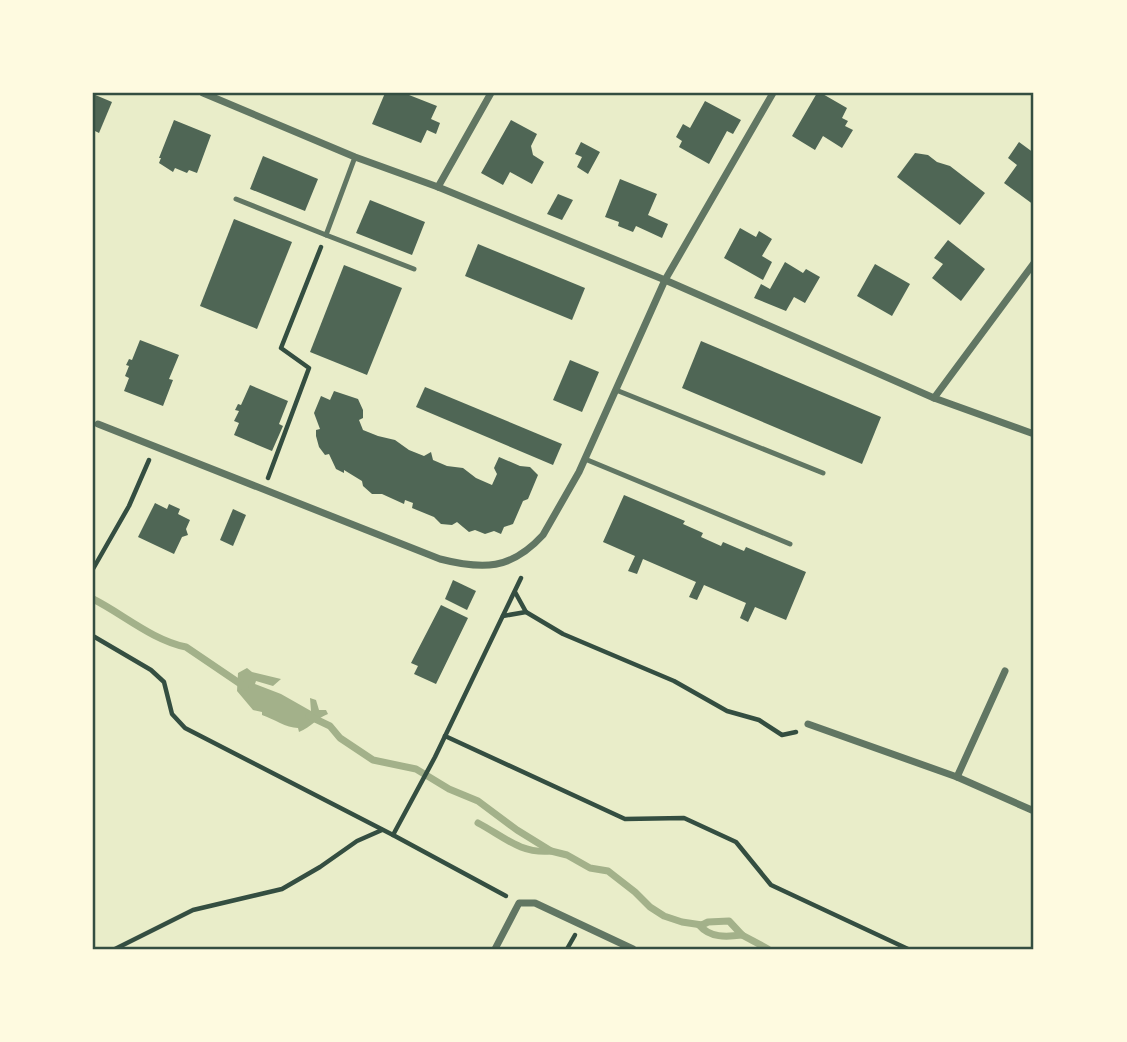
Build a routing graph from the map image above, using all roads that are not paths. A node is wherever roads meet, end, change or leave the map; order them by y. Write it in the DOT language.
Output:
graph roads {
  1 [pos="203,93"];
  2 [pos="491,93"];
  3 [pos="773,93"];
  4 [pos="355,157"];
  5 [pos="438,187"];
  6 [pos="236,199"];
  7 [pos="326,235"];
  8 [pos="1034,263"];
  9 [pos="414,269"];
  10 [pos="666,281"];
  11 [pos="616,390"];
  12 [pos="934,398"];
  13 [pos="98,424"];
  14 [pos="1034,434"];
  15 [pos="585,458"];
  16 [pos="823,473"];
  17 [pos="790,544"];
  18 [pos="1005,671"];
  19 [pos="808,724"];
  20 [pos="957,777"];
  21 [pos="1034,811"];
  22 [pos="495,949"];
  23 [pos="633,949"];
  1 -- 4 [label="street"];
  2 -- 5 [label="street"];
  3 -- 10 [label="street"];
  4 -- 5 [label="street"];
  4 -- 7 [label="lane"];
  5 -- 10 [label="street"];
  6 -- 7 [label="lane"];
  7 -- 9 [label="lane"];
  8 -- 12 [label="street"];
  10 -- 11 [label="street"];
  10 -- 12 [label="street"];
  11 -- 15 [label="street"];
  11 -- 16 [label="lane"];
  12 -- 14 [label="street"];
  13 -- 15 [label="street"];
  15 -- 17 [label="lane"];
  18 -- 20 [label="street"];
  19 -- 20 [label="street"];
  20 -- 21 [label="street"];
  22 -- 23 [label="street"];
}
